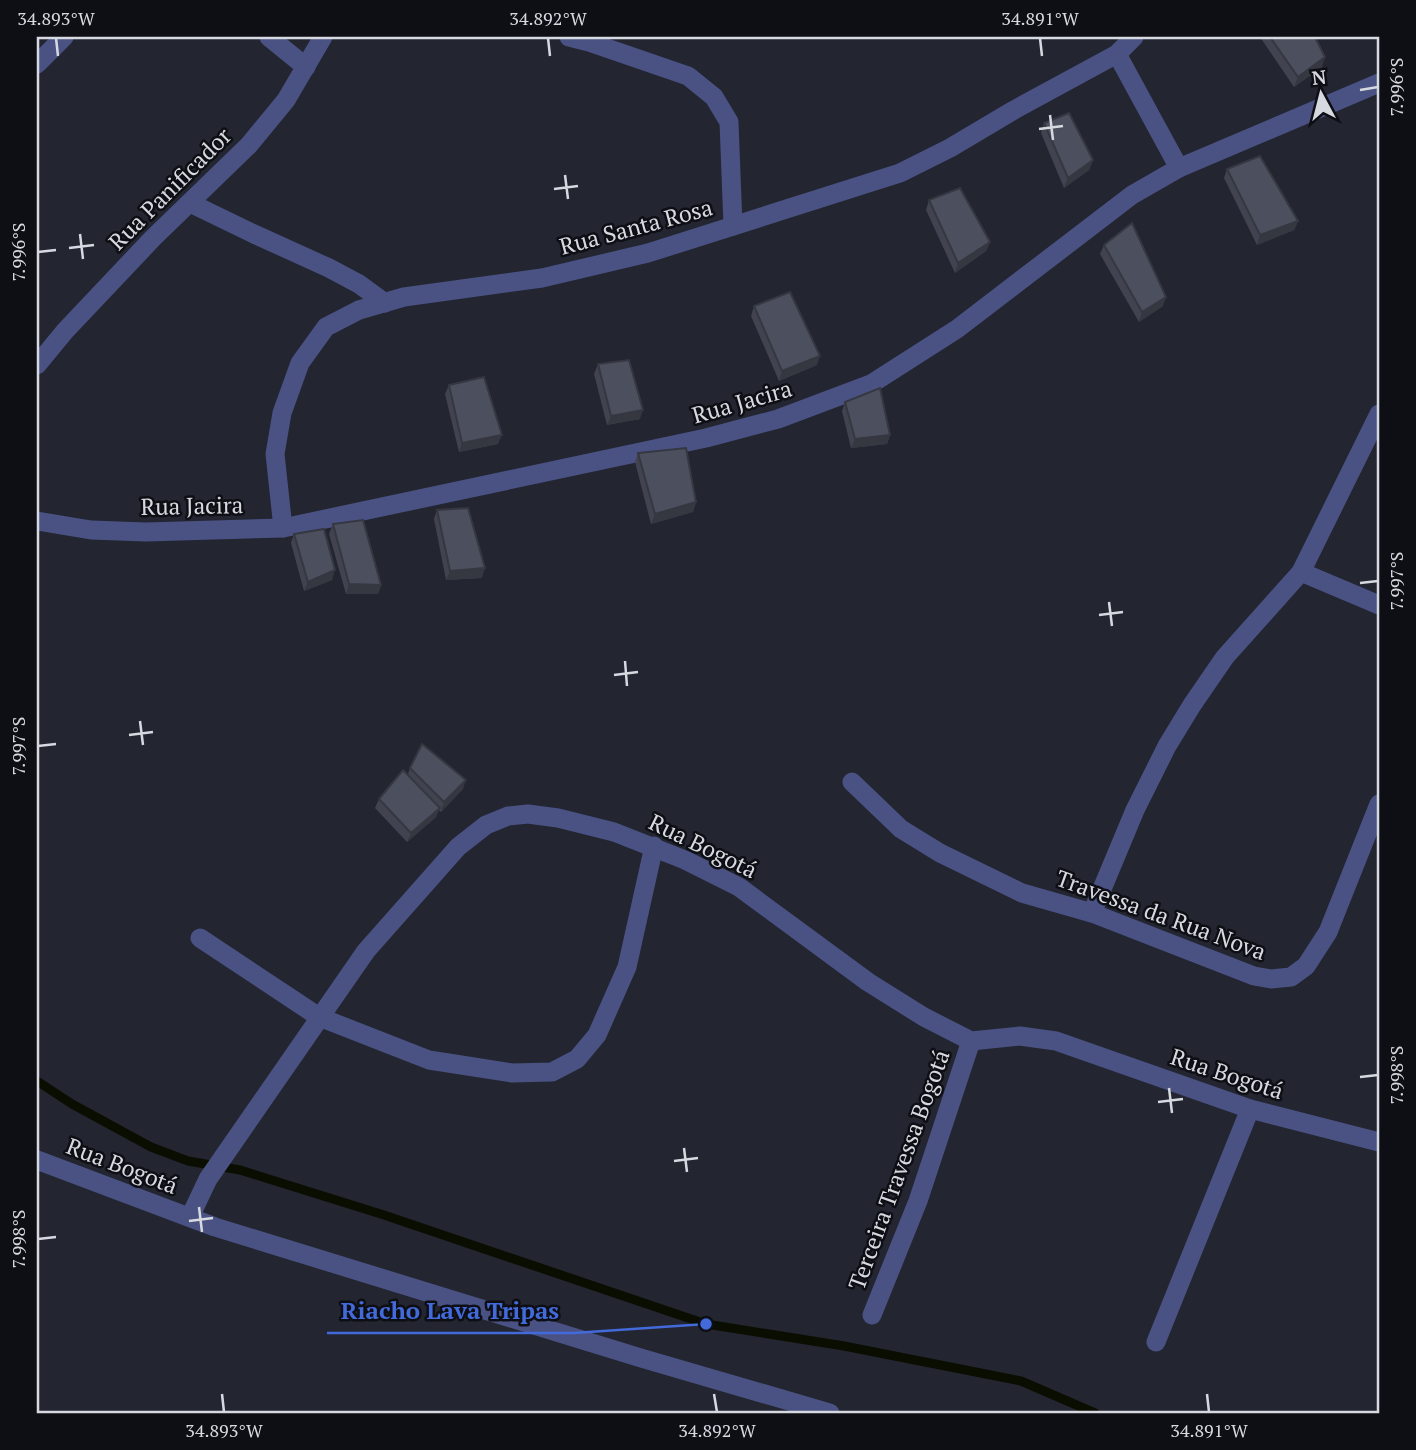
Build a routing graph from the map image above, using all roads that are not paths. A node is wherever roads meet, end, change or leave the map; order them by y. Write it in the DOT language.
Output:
graph roads {
  1 [pos="64,37"];
  2 [pos="269,37"];
  3 [pos="323,37"];
  4 [pos="569,37"];
  5 [pos="1134,37"];
  6 [pos="1118,54"];
  7 [pos="37,64"];
  8 [pos="306,67"];
  9 [pos="1379,83"];
  10 [pos="1179,168"];
  11 [pos="190,203"];
  12 [pos="733,226"];
  13 [pos="385,303"];
  14 [pos="37,365"];
  15 [pos="1379,414"];
  16 [pos="37,521"];
  17 [pos="283,528"];
  18 [pos="1301,572"];
  19 [pos="1379,605"];
  20 [pos="852,782"];
  21 [pos="1379,804"];
  22 [pos="654,846"];
  23 [pos="1092,912"];
  24 [pos="200,938"];
  25 [pos="319,1017"];
  26 [pos="971,1041"];
  27 [pos="1251,1109"];
  28 [pos="1379,1142"];
  29 [pos="37,1160"];
  30 [pos="190,1217"];
  31 [pos="872,1315"];
  32 [pos="1156,1342"];
  33 [pos="830,1413"];
  1 -- 7 [label="street"];
  2 -- 8 [label="street"];
  3 -- 8 [label="street, Rua Panificador"];
  4 -- 12 [label="street"];
  5 -- 6 [label="street, Rua Santa Rosa"];
  6 -- 10 [label="street"];
  6 -- 12 [label="street, Rua Santa Rosa"];
  8 -- 11 [label="street, Rua Panificador"];
  9 -- 10 [label="street, Rua Jacira"];
  10 -- 17 [label="street, Rua Jacira"];
  11 -- 13 [label="street"];
  11 -- 14 [label="street, Rua Panificador"];
  12 -- 13 [label="street, Rua Santa Rosa"];
  13 -- 17 [label="street, Rua Santa Rosa"];
  15 -- 18 [label="street"];
  16 -- 17 [label="street, Rua Jacira"];
  18 -- 19 [label="street"];
  18 -- 23 [label="street"];
  20 -- 23 [label="street, Travessa da Rua Nova"];
  21 -- 23 [label="street, Travessa da Rua Nova"];
  22 -- 25 [label="street, Rua Bogotá"];
  22 -- 25 [label="street"];
  22 -- 26 [label="street, Rua Bogotá"];
  24 -- 25 [label="street"];
  25 -- 30 [label="street, Rua Bogotá"];
  26 -- 27 [label="street, Rua Bogotá"];
  26 -- 31 [label="street, Terceira Travessa Bogotá"];
  27 -- 28 [label="street, Rua Bogotá"];
  27 -- 32 [label="street"];
  29 -- 30 [label="street, Rua Bogotá"];
  30 -- 33 [label="street, Rua Bogotá"];
}
